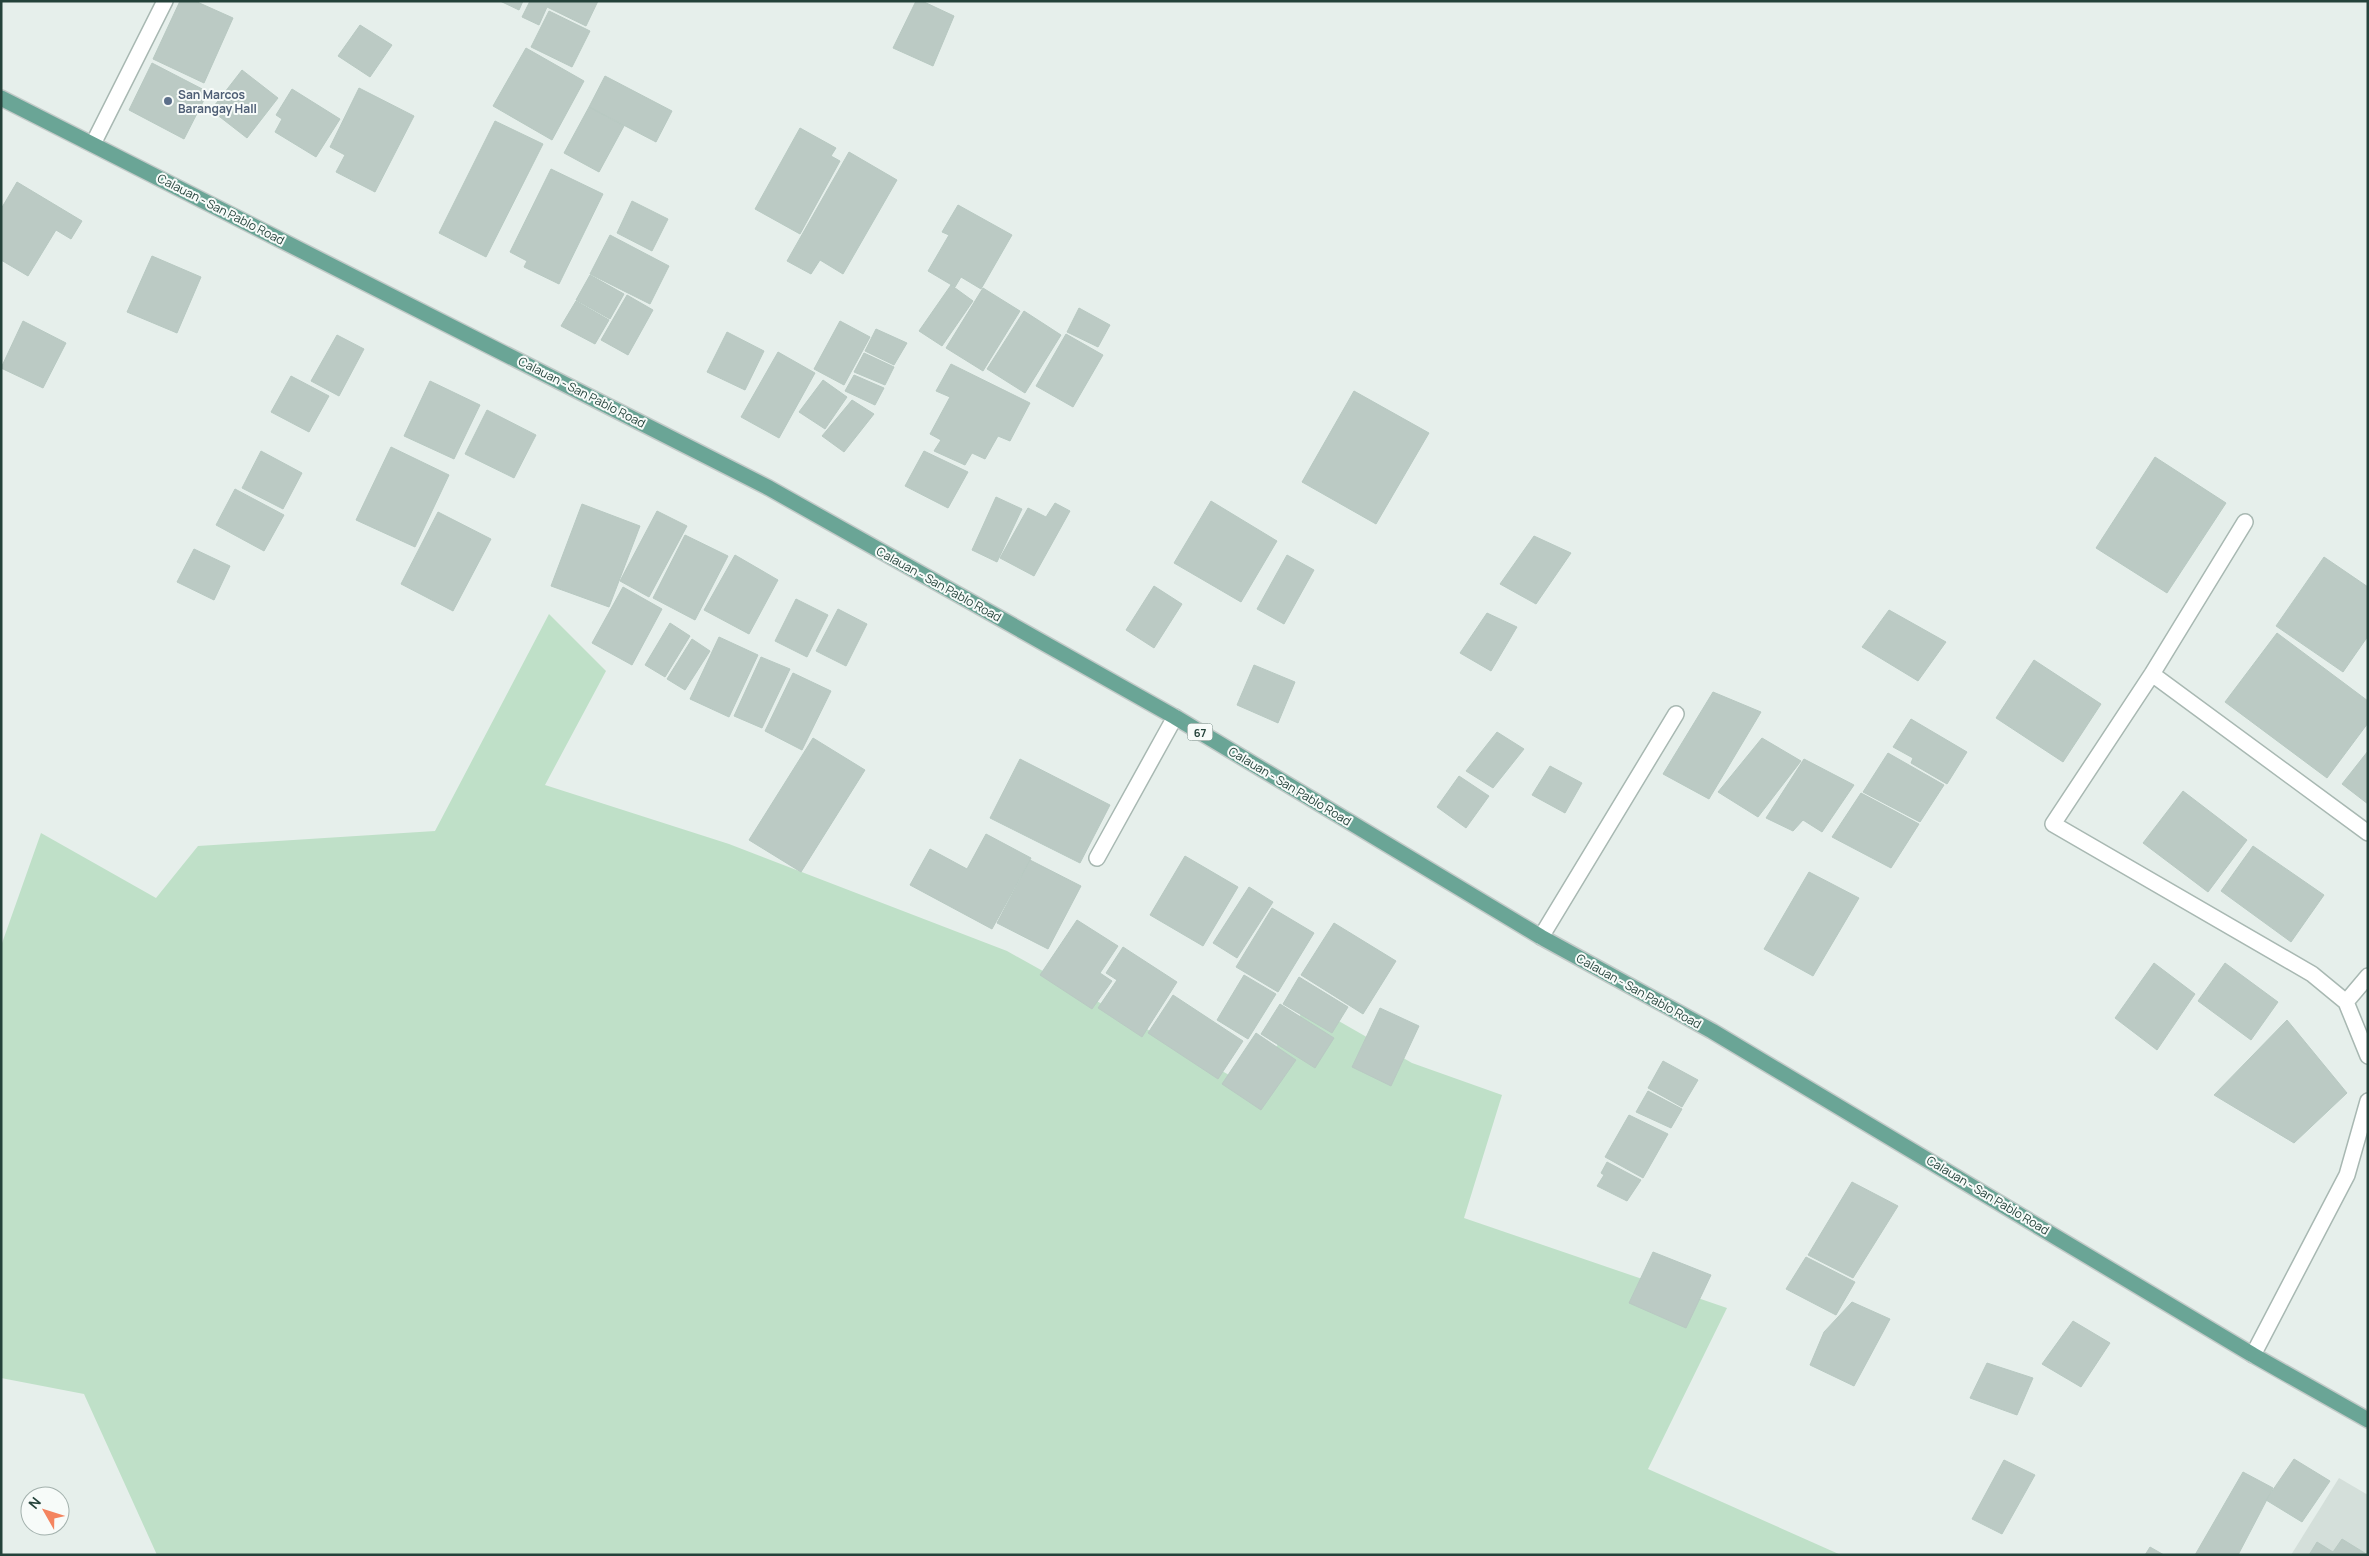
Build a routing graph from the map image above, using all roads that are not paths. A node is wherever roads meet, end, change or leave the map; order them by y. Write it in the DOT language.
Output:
graph roads {
  1 [pos="165,1"];
  2 [pos="1,98"];
  3 [pos="94,144"];
  4 [pos="2245,522"];
  5 [pos="2152,674"];
  6 [pos="1676,714"];
  7 [pos="1175,716"];
  8 [pos="2368,833"];
  9 [pos="1097,858"];
  10 [pos="1541,937"];
  11 [pos="2368,976"];
  12 [pos="2346,1002"];
  13 [pos="2368,1056"];
  14 [pos="2368,1101"];
  15 [pos="2253,1355"];
  16 [pos="2368,1420"];
  1 -- 3 [label="street"];
  2 -- 3 [label="main road, Calauan - San Pablo Road / 67"];
  3 -- 7 [label="main road, Calauan - San Pablo Road / 67"];
  4 -- 5 [label="street"];
  5 -- 8 [label="street"];
  5 -- 12 [label="street"];
  6 -- 10 [label="street"];
  7 -- 9 [label="street"];
  7 -- 10 [label="main road, Calauan - San Pablo Road / 67"];
  10 -- 15 [label="main road, Calauan - San Pablo Road / 67"];
  11 -- 12 [label="street"];
  12 -- 13 [label="street"];
  14 -- 15 [label="street"];
  15 -- 16 [label="main road, Calauan - San Pablo Road / 67"];
}
